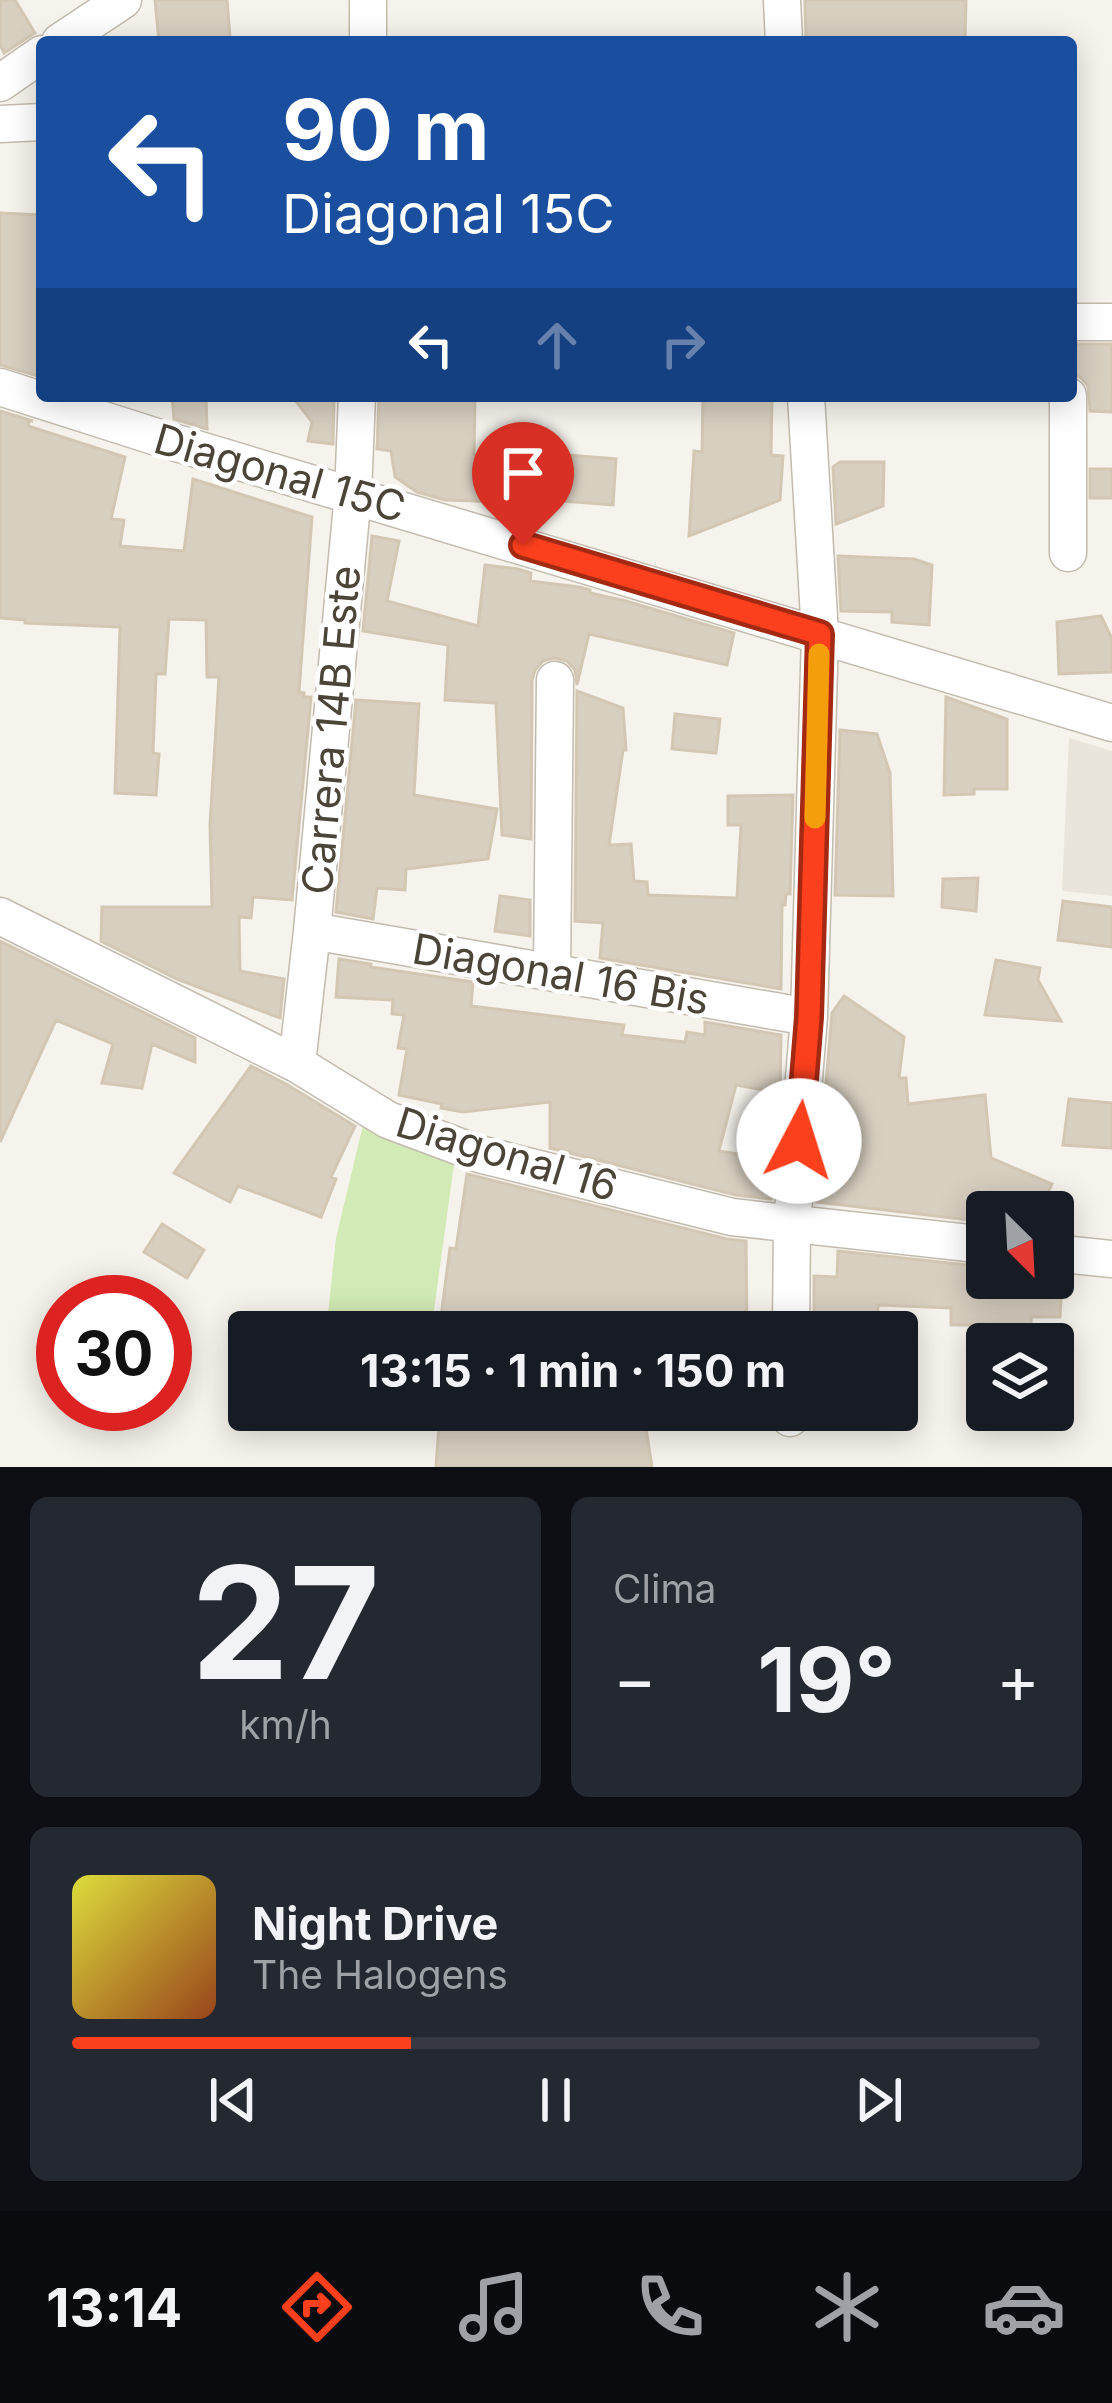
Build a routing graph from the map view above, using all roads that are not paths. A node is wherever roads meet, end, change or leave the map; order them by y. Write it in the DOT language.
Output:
graph roads {
  1 [pos="123,0"];
  2 [pos="368,0"];
  3 [pos="782,0"];
  4 [pos="69,36"];
  5 [pos="368,36"];
  6 [pos="784,36"];
  7 [pos="36,58"];
  8 [pos="0,82"];
  9 [pos="36,122"];
  10 [pos="0,124"];
  11 [pos="1077,322"];
  12 [pos="1112,322"];
  13 [pos="0,387"];
  14 [pos="36,398"];
  15 [pos="47,402"];
  16 [pos="357,402"];
  17 [pos="806,402"];
  18 [pos="1067,402"];
  19 [pos="353,494"];
  20 [pos="1068,553"];
  21 [pos="820,634"];
  22 [pos="555,680"];
  23 [pos="1112,723"];
  24 [pos="0,916"];
  25 [pos="312,931"];
  26 [pos="552,972"];
  27 [pos="809,1017"];
  28 [pos="297,1064"];
  29 [pos="792,1223"];
  30 [pos="966,1243"];
  31 [pos="1074,1255"];
  32 [pos="1112,1259"];
  33 [pos="791,1311"];
  1 -- 4 [label="street"];
  2 -- 5 [label="street"];
  3 -- 6 [label="street"];
  7 -- 8 [label="street"];
  9 -- 10 [label="street"];
  11 -- 12 [label="street"];
  13 -- 14 [label="street, Diagonal 15C"];
  15 -- 19 [label="street, Diagonal 15C"];
  16 -- 19 [label="street, Carrera 14B Este"];
  17 -- 21 [label="street"];
  18 -- 20 [label="street"];
  19 -- 21 [label="street, Diagonal 15C"];
  19 -- 25 [label="street, Carrera 14B Este"];
  21 -- 23 [label="street, Diagonal 15C"];
  21 -- 27 [label="street"];
  22 -- 26 [label="street"];
  24 -- 28 [label="street, Diagonal 16"];
  25 -- 26 [label="street, Diagonal 16 Bis"];
  25 -- 28 [label="street, Carrera 14B Este"];
  26 -- 27 [label="street, Diagonal 16 Bis"];
  27 -- 29 [label="street"];
  28 -- 29 [label="street, Diagonal 16"];
  29 -- 30 [label="street, Diagonal 16"];
  29 -- 33 [label="street"];
  31 -- 32 [label="street"];
}
